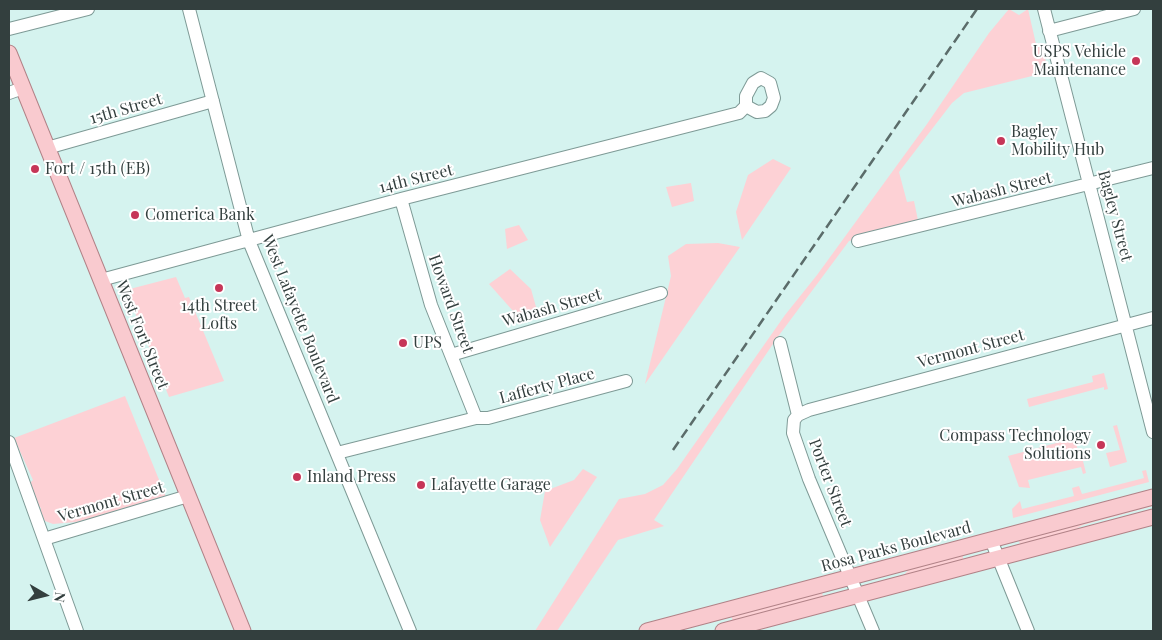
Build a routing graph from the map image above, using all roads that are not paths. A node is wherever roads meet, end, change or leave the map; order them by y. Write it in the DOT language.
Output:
graph roads {
  1 [pos="88,9"];
  2 [pos="188,9"];
  3 [pos="1044,9"];
  4 [pos="1134,9"];
  5 [pos="9,29"];
  6 [pos="1049,31"];
  7 [pos="9,53"];
  8 [pos="16,90"];
  9 [pos="213,101"];
  10 [pos="743,110"];
  11 [pos="47,148"];
  12 [pos="1153,168"];
  13 [pos="1090,185"];
  14 [pos="401,199"];
  15 [pos="249,241"];
  16 [pos="858,242"];
  17 [pos="101,280"];
  18 [pos="661,293"];
  19 [pos="1153,318"];
  20 [pos="1126,325"];
  21 [pos="780,343"];
  22 [pos="451,355"];
  23 [pos="626,381"];
  24 [pos="798,415"];
  25 [pos="476,418"];
  26 [pos="1153,432"];
  27 [pos="9,442"];
  28 [pos="337,453"];
  29 [pos="188,496"];
  30 [pos="1153,497"];
  31 [pos="1153,518"];
  32 [pos="1016,534"];
  33 [pos="44,538"];
  34 [pos="991,540"];
  35 [pos="966,547"];
  36 [pos="1022,553"];
  37 [pos="998,559"];
  38 [pos="909,562"];
  39 [pos="973,565"];
  40 [pos="849,577"];
  41 [pos="822,585"];
  42 [pos="898,585"];
  43 [pos="858,595"];
  44 [pos="828,602"];
  45 [pos="713,613"];
  46 [pos="76,631"];
  47 [pos="243,631"];
  48 [pos="410,631"];
  49 [pos="647,631"];
  50 [pos="721,631"];
  51 [pos="872,631"];
  52 [pos="1028,631"];
  1 -- 5 [label="street"];
  2 -- 9 [label="street, West Lafayette Boulevard"];
  3 -- 6 [label="street, Bagley Street"];
  4 -- 6 [label="street"];
  6 -- 13 [label="street, Bagley Street"];
  7 -- 8 [label="main road, West Fort Street"];
  8 -- 11 [label="main road, West Fort Street"];
  9 -- 11 [label="street, 15th Street"];
  9 -- 15 [label="street, West Lafayette Boulevard"];
  10 -- 14 [label="street, 14th Street"];
  11 -- 17 [label="main road, West Fort Street"];
  12 -- 13 [label="street, Wabash Street"];
  13 -- 16 [label="street, Wabash Street"];
  13 -- 20 [label="street, Bagley Street"];
  14 -- 15 [label="street, 14th Street"];
  14 -- 22 [label="street, Howard Street"];
  15 -- 17 [label="street, 14th Street"];
  15 -- 28 [label="street, West Lafayette Boulevard"];
  17 -- 29 [label="main road, West Fort Street"];
  18 -- 22 [label="street, Wabash Street"];
  19 -- 20 [label="street, Vermont Street"];
  20 -- 24 [label="street, Vermont Street"];
  20 -- 26 [label="street, Bagley Street"];
  21 -- 24 [label="street, Porter Street"];
  22 -- 25 [label="street, Howard Street"];
  23 -- 25 [label="street, Lafferty Place"];
  24 -- 40 [label="street, Porter Street"];
  25 -- 28 [label="street"];
  27 -- 33 [label="street"];
  28 -- 48 [label="street, West Lafayette Boulevard"];
  29 -- 33 [label="street, Vermont Street"];
  29 -- 47 [label="main road, West Fort Street"];
  30 -- 32 [label="main road, Rosa Parks Boulevard"];
  31 -- 36 [label="main road"];
  32 -- 34 [label="main road, Rosa Parks Boulevard"];
  32 -- 36 [label="main road"];
  33 -- 46 [label="street"];
  34 -- 35 [label="main road, Rosa Parks Boulevard"];
  34 -- 37 [label="street"];
  35 -- 38 [label="main road, Rosa Parks Boulevard"];
  35 -- 39 [label="main road"];
  36 -- 37 [label="main road"];
  37 -- 39 [label="main road"];
  37 -- 52 [label="street"];
  38 -- 40 [label="main road, Rosa Parks Boulevard"];
  38 -- 42 [label="main road"];
  39 -- 42 [label="main road"];
  40 -- 41 [label="main road, Rosa Parks Boulevard"];
  40 -- 43 [label="street, Porter Street"];
  41 -- 44 [label="main road"];
  41 -- 45 [label="main road, Rosa Parks Boulevard"];
  42 -- 43 [label="main road"];
  43 -- 44 [label="main road"];
  43 -- 51 [label="street, Porter Street"];
  44 -- 50 [label="main road"];
  45 -- 49 [label="main road, Rosa Parks Boulevard"];
  45 -- 50 [label="street"];
}
